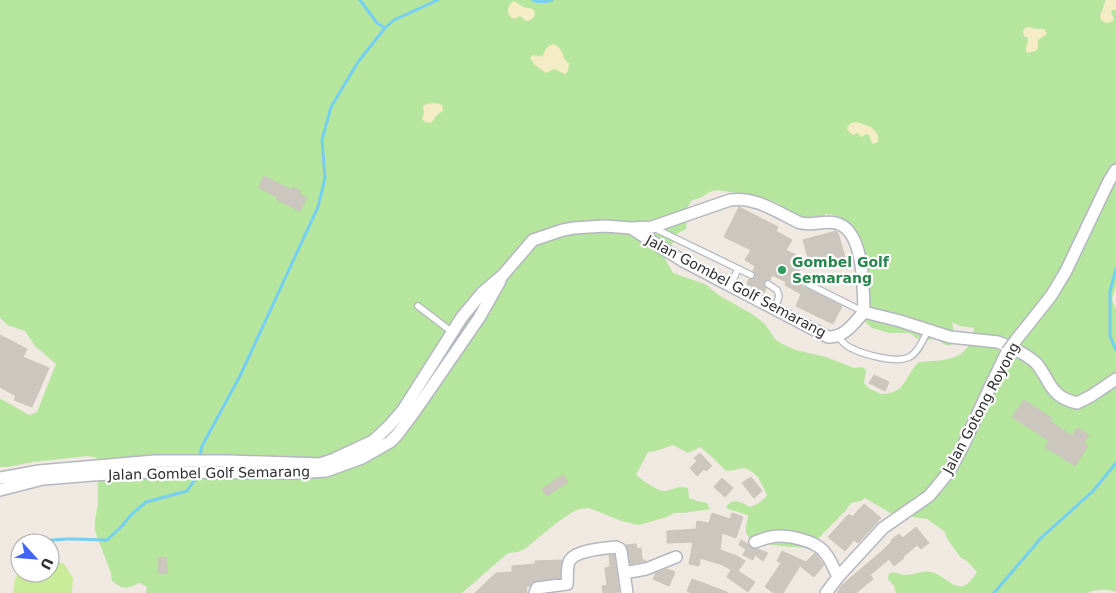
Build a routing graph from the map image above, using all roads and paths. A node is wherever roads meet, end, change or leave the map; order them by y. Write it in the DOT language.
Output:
graph roads {
  1 [pos="1116,170"];
  2 [pos="652,227"];
  3 [pos="631,228"];
  4 [pos="738,269"];
  5 [pos="503,274"];
  6 [pos="751,275"];
  7 [pos="768,284"];
  8 [pos="808,284"];
  9 [pos="730,286"];
  10 [pos="418,306"];
  11 [pos="775,309"];
  12 [pos="864,312"];
  13 [pos="928,330"];
  14 [pos="452,332"];
  15 [pos="838,336"];
  16 [pos="442,348"];
  17 [pos="453,354"];
  18 [pos="1116,379"];
  19 [pos="375,445"];
  20 [pos="194,467"];
  21 [pos="0,478"];
  22 [pos="0,490"];
  23 [pos="756,542"];
  24 [pos="676,557"];
  25 [pos="624,573"];
  26 [pos="838,577"];
  27 [pos="535,593"];
  28 [pos="627,593"];
  29 [pos="826,593"];
  1 -- 26 [label="street, Jalan Gotong Royong, bridge"];
  2 -- 3 [label="street, Jalan Gombel Golf Semarang"];
  2 -- 4 [label="lane"];
  2 -- 12 [label="street, Jalan Gombel Golf Semarang"];
  3 -- 5 [label="street, Jalan Gombel Golf Semarang"];
  3 -- 9 [label="street, Jalan Gombel Golf Semarang"];
  4 -- 6 [label="lane"];
  4 -- 9 [label="lane"];
  5 -- 14 [label="street, Jalan Gombel Golf Semarang"];
  5 -- 17 [label="street, Jalan Gombel Golf Semarang"];
  7 -- 11 [label="lane"];
  8 -- 12 [label="lane"];
  9 -- 11 [label="street, Jalan Gombel Golf Semarang"];
  10 -- 14 [label="lane"];
  11 -- 15 [label="street, Jalan Gombel Golf Semarang"];
  12 -- 13 [label="street"];
  12 -- 15 [label="street, Jalan Gombel Golf Semarang"];
  13 -- 15 [label="lane"];
  13 -- 18 [label="street"];
  14 -- 16 [label="street, Jalan Gombel Golf Semarang"];
  16 -- 17 [label="street"];
  16 -- 19 [label="street, Jalan Gombel Golf Semarang"];
  17 -- 19 [label="street, Jalan Gombel Golf Semarang"];
  19 -- 20 [label="street, Jalan Gombel Golf Semarang"];
  20 -- 21 [label="street, Jalan Gombel Golf Semarang"];
  20 -- 22 [label="street, Jalan Gombel Golf Semarang"];
  23 -- 26 [label="street"];
  24 -- 25 [label="street"];
  25 -- 27 [label="street"];
  25 -- 28 [label="street"];
  26 -- 29 [label="street, Jalan Gotong Royong"];
}
